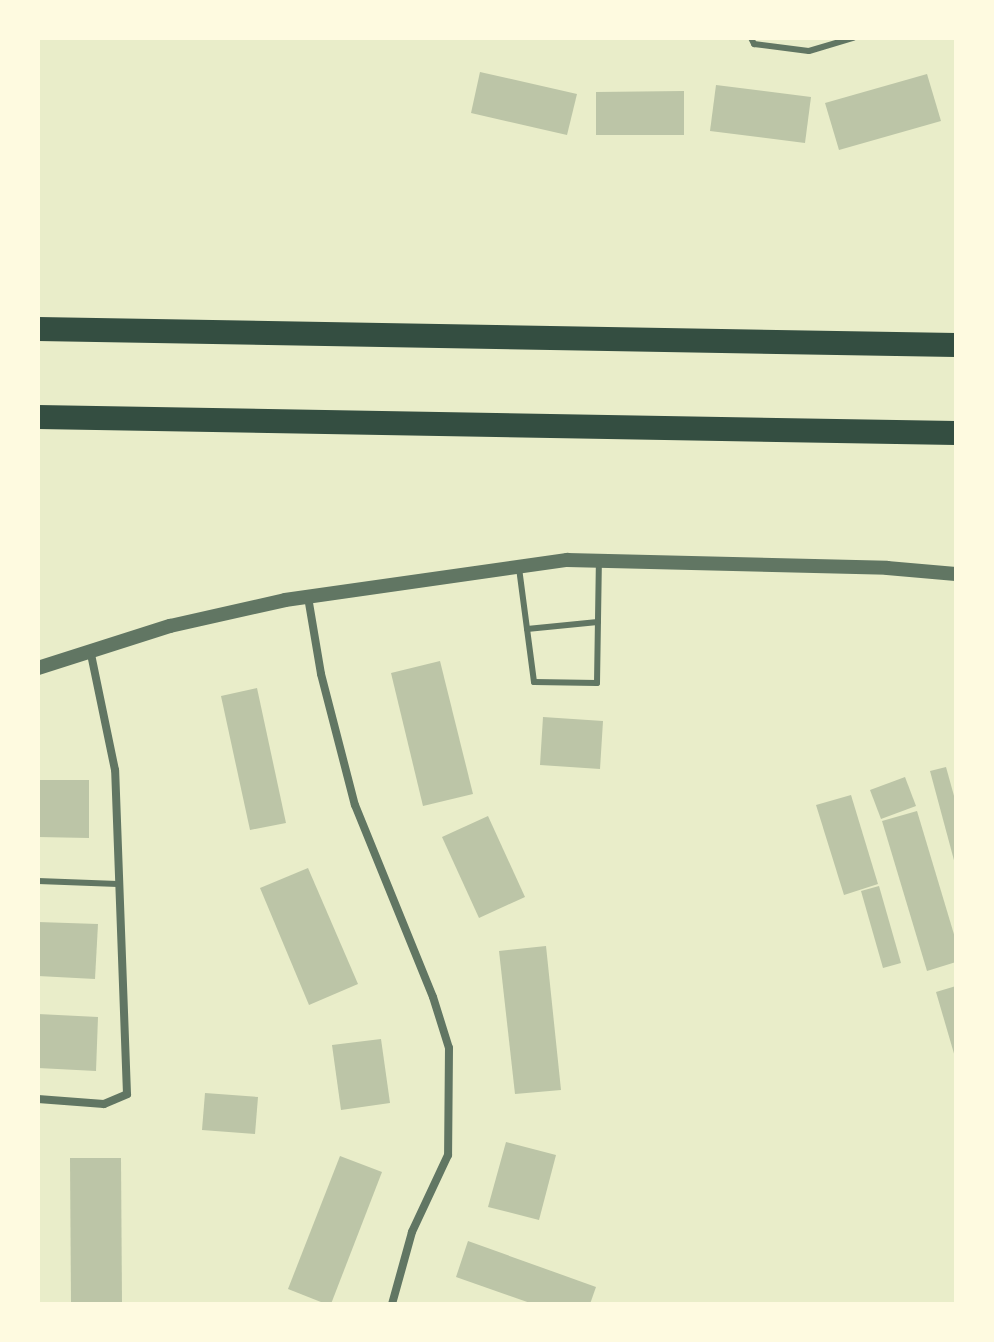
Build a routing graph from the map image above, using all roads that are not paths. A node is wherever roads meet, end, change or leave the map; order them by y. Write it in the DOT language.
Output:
graph roads {
  1 [pos="751,38"];
  2 [pos="853,38"];
  3 [pos="38,329"];
  4 [pos="956,345"];
  5 [pos="38,417"];
  6 [pos="956,433"];
  7 [pos="599,561"];
  8 [pos="519,568"];
  9 [pos="956,574"];
  10 [pos="308,597"];
  11 [pos="598,622"];
  12 [pos="527,629"];
  13 [pos="91,654"];
  14 [pos="38,668"];
  15 [pos="38,881"];
  16 [pos="118,884"];
  17 [pos="38,1099"];
  18 [pos="392,1304"];
  1 -- 2 [label="lane"];
  3 -- 4 [label="highway"];
  5 -- 6 [label="highway"];
  7 -- 8 [label="street"];
  7 -- 9 [label="street"];
  7 -- 11 [label="lane"];
  8 -- 10 [label="street"];
  8 -- 12 [label="lane"];
  10 -- 13 [label="street"];
  10 -- 18 [label="street"];
  11 -- 12 [label="lane"];
  11 -- 12 [label="lane"];
  13 -- 14 [label="street"];
  13 -- 16 [label="street"];
  15 -- 16 [label="lane"];
  16 -- 17 [label="street"];
}
